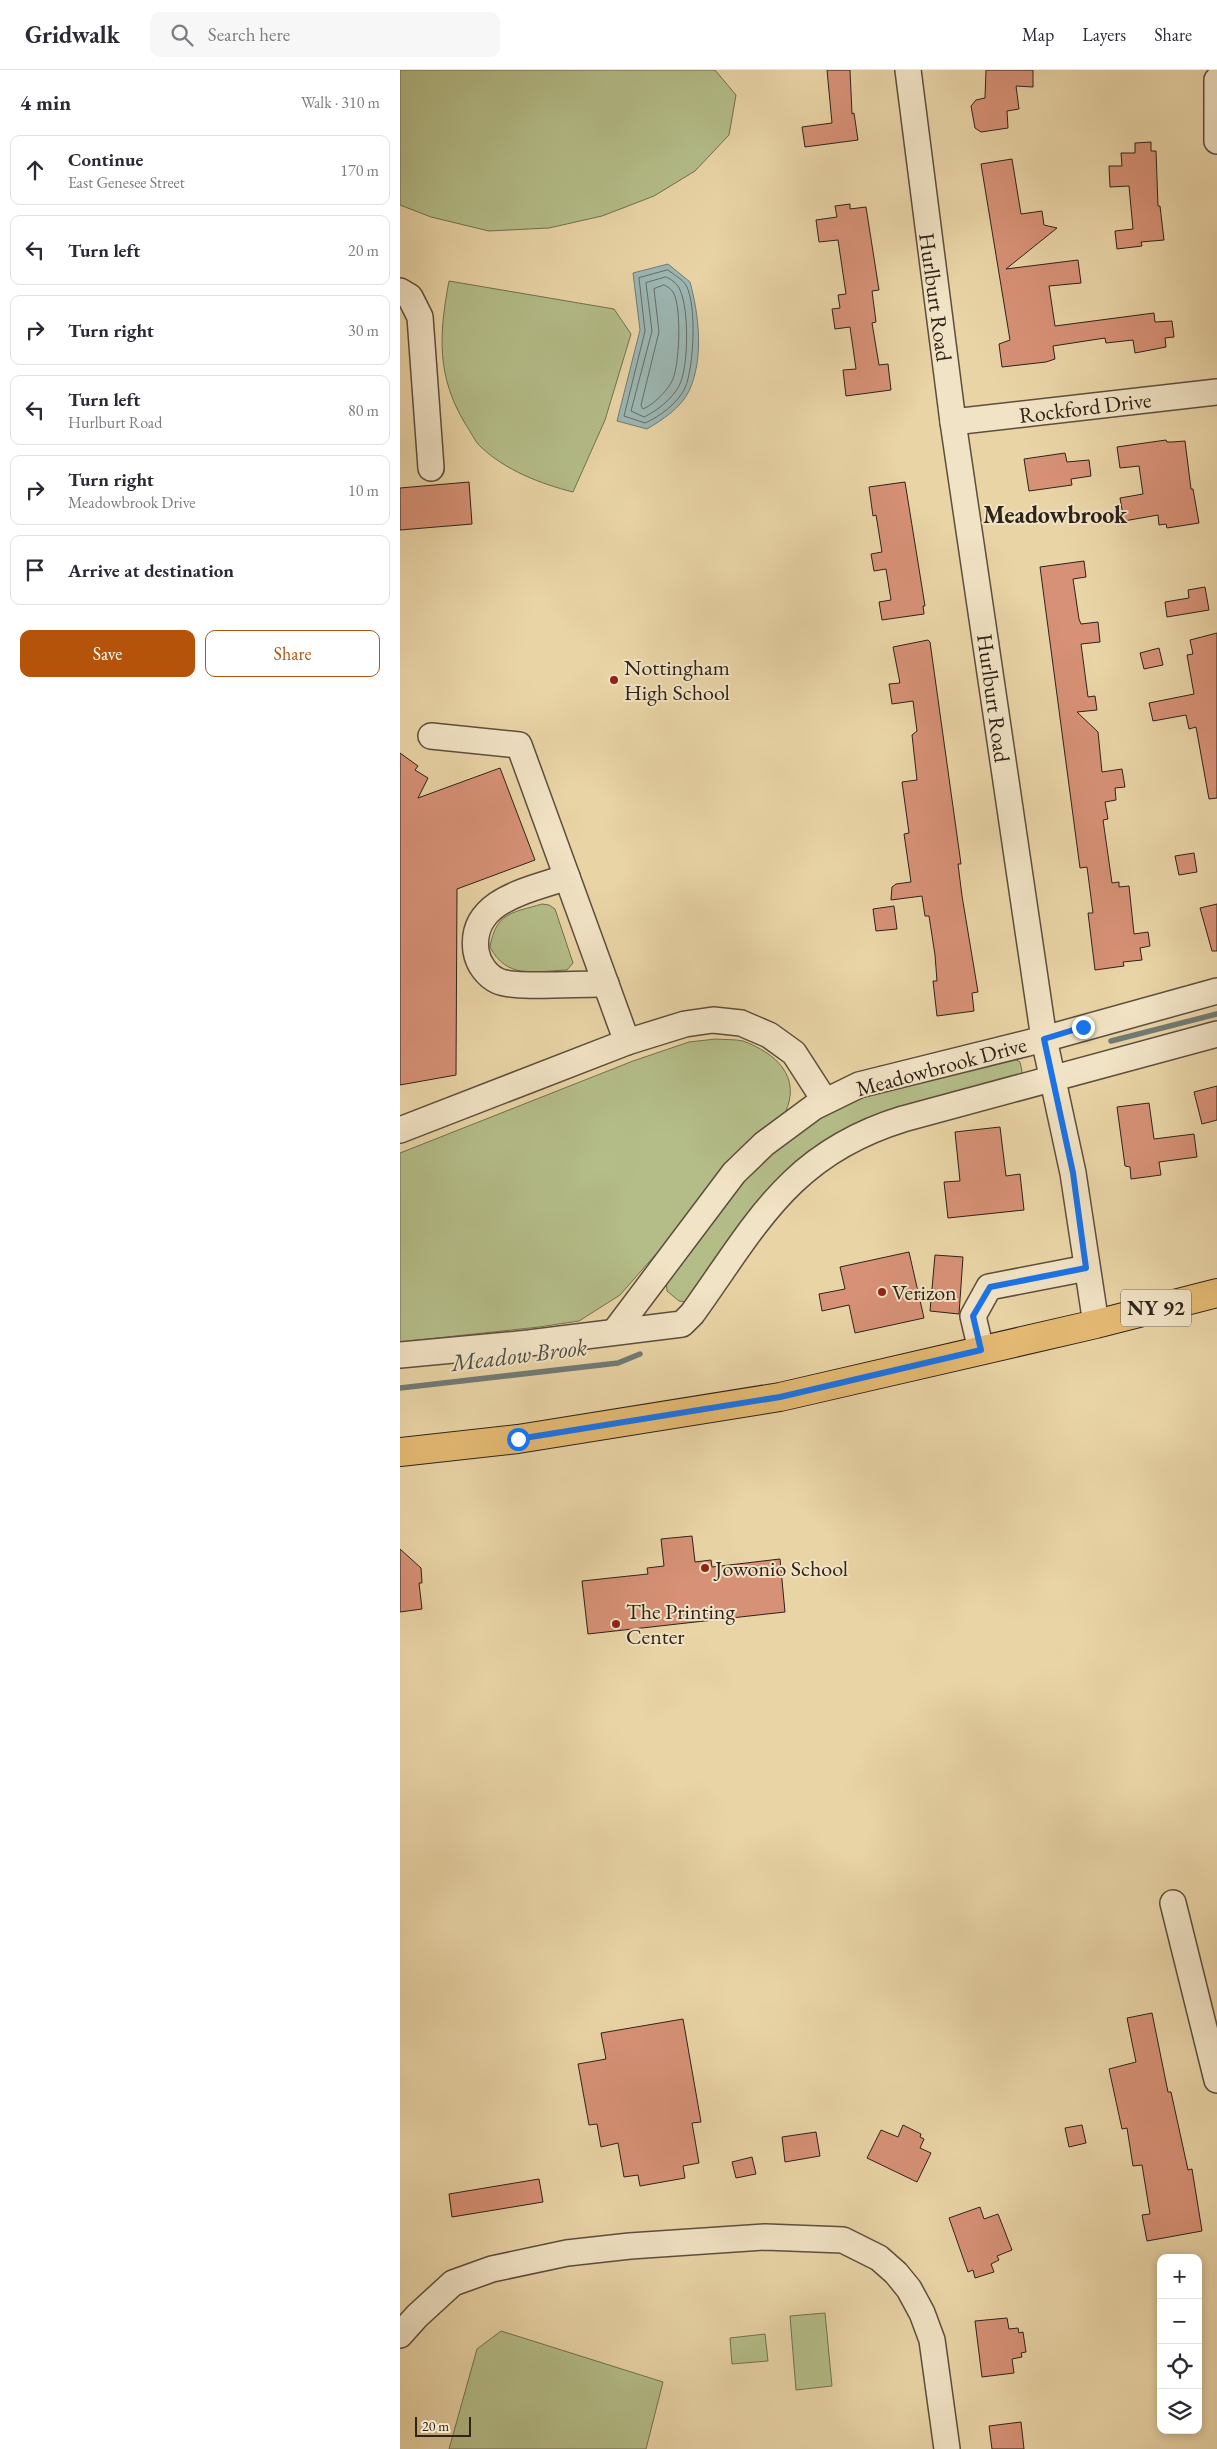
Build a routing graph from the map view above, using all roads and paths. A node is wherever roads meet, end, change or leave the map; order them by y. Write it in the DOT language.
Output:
graph roads {
  1 [pos="908,70"];
  2 [pos="1217,80"];
  3 [pos="1217,141"];
  4 [pos="400,291"];
  5 [pos="1217,392"];
  6 [pos="953,422"];
  7 [pos="431,468"];
  8 [pos="431,736"];
  9 [pos="567,877"];
  10 [pos="606,984"];
  11 [pos="1217,991"];
  12 [pos="1217,1034"];
  13 [pos="1044,1039"];
  14 [pos="627,1042"];
  15 [pos="1053,1078"];
  16 [pos="825,1102"];
  17 [pos="400,1130"];
  18 [pos="1086,1268"];
  19 [pos="1217,1293"];
  20 [pos="1096,1324"];
  21 [pos="616,1331"];
  22 [pos="981,1350"];
  23 [pos="400,1355"];
  24 [pos="400,1452"];
  25 [pos="1174,1903"];
  26 [pos="1217,2080"];
  27 [pos="400,2335"];
  28 [pos="947,2449"];
  1 -- 6 [label="street, Hurlburt Road"];
  2 -- 3 [label="street"];
  4 -- 7 [label="street"];
  5 -- 6 [label="street, Rockford Drive"];
  6 -- 13 [label="street, Hurlburt Road"];
  8 -- 9 [label="street"];
  9 -- 10 [label="street"];
  9 -- 10 [label="street"];
  10 -- 14 [label="street"];
  11 -- 13 [label="street, Meadowbrook Drive"];
  12 -- 15 [label="street, Meadowbrook Drive"];
  13 -- 15 [label="street, Hurlburt Road"];
  13 -- 16 [label="street, Meadowbrook Drive"];
  14 -- 16 [label="street"];
  14 -- 17 [label="street"];
  15 -- 18 [label="street, Hurlburt Road"];
  15 -- 21 [label="street, Meadowbrook Drive"];
  16 -- 21 [label="street, Meadowbrook Drive"];
  18 -- 20 [label="street, Hurlburt Road"];
  18 -- 22 [label="street"];
  19 -- 20 [label="main road, NY 92"];
  20 -- 22 [label="main road, NY 92"];
  21 -- 23 [label="street, Meadowbrook Drive"];
  22 -- 24 [label="main road, NY 92"];
  25 -- 26 [label="street"];
  27 -- 28 [label="street"];
}
